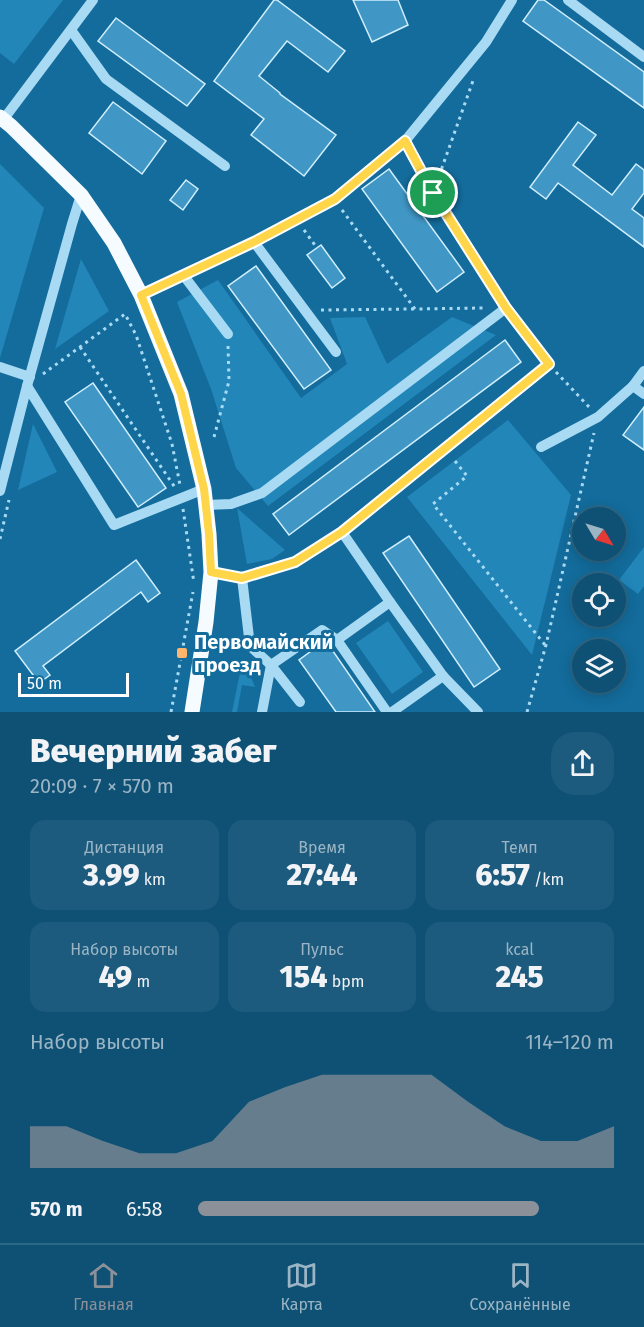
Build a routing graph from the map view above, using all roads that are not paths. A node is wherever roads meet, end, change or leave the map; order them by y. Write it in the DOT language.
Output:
graph roads {
  1 [pos="93,0"];
  2 [pos="512,0"];
  3 [pos="568,0"];
  4 [pos="71,30"];
  5 [pos="644,57"];
  6 [pos="2,119"];
  7 [pos="405,141"];
  8 [pos="225,166"];
  9 [pos="81,195"];
  10 [pos="254,242"];
  11 [pos="184,276"];
  12 [pos="141,295"];
  13 [pos="506,308"];
  14 [pos="228,334"];
  15 [pos="336,352"];
  16 [pos="0,367"];
  17 [pos="644,371"];
  18 [pos="29,381"];
  19 [pos="633,386"];
  20 [pos="644,394"];
  21 [pos="541,447"];
  22 [pos="204,489"];
  23 [pos="0,491"];
  24 [pos="206,505"];
  25 [pos="342,532"];
  26 [pos="211,572"];
  27 [pos="242,578"];
  28 [pos="390,602"];
  29 [pos="337,639"];
  30 [pos="271,665"];
  31 [pos="444,676"];
  32 [pos="300,702"];
  33 [pos="192,712"];
  34 [pos="262,712"];
  35 [pos="387,712"];
  36 [pos="392,712"];
  37 [pos="478,712"];
  1 -- 4 [label="street"];
  2 -- 7 [label="street"];
  3 -- 5 [label="street"];
  4 -- 6 [label="street"];
  4 -- 8 [label="street"];
  6 -- 9 [label="main road"];
  7 -- 10 [label="street"];
  7 -- 13 [label="street"];
  9 -- 12 [label="main road"];
  9 -- 18 [label="street"];
  10 -- 11 [label="street"];
  10 -- 15 [label="street"];
  11 -- 12 [label="street"];
  11 -- 14 [label="street"];
  12 -- 22 [label="main road"];
  13 -- 24 [label="street"];
  13 -- 25 [label="street"];
  16 -- 18 [label="street"];
  17 -- 19 [label="street"];
  18 -- 22 [label="street"];
  18 -- 23 [label="street"];
  19 -- 20 [label="street"];
  19 -- 21 [label="street"];
  22 -- 24 [label="main road"];
  24 -- 26 [label="main road"];
  25 -- 27 [label="street"];
  25 -- 28 [label="street"];
  26 -- 27 [label="street"];
  26 -- 33 [label="main road"];
  27 -- 30 [label="street"];
  28 -- 29 [label="street"];
  28 -- 31 [label="street"];
  29 -- 30 [label="street"];
  29 -- 35 [label="street"];
  30 -- 32 [label="street"];
  30 -- 34 [label="street"];
  31 -- 36 [label="street"];
  31 -- 37 [label="street"];
}
